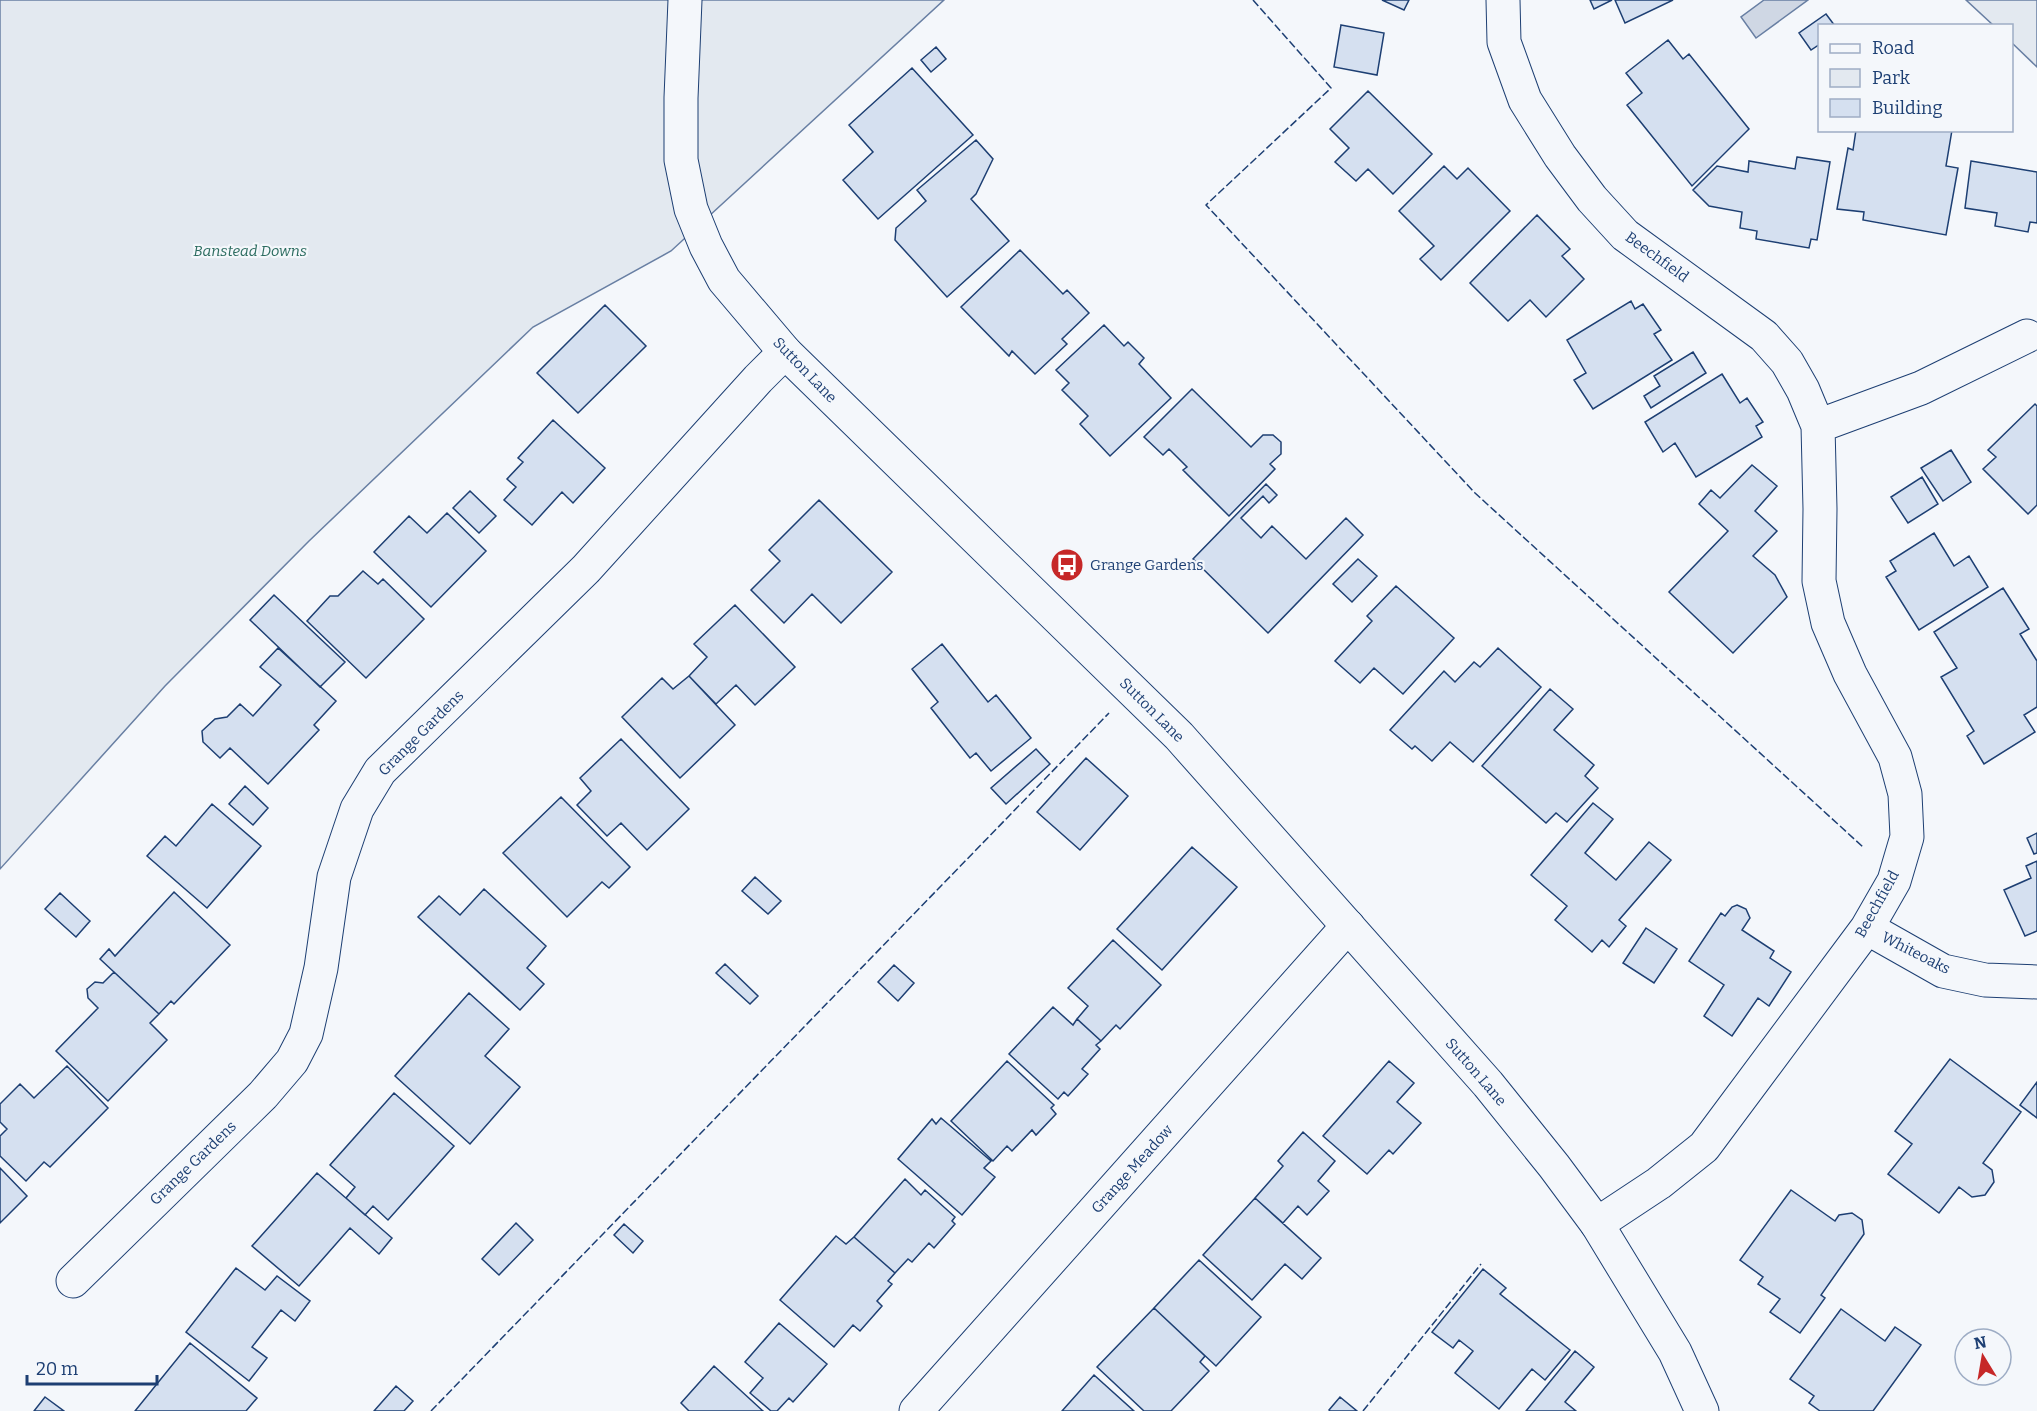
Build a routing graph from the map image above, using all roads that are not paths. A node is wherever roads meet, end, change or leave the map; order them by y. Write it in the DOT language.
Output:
graph roads {
  1 [pos="685,0"];
  2 [pos="1503,0"];
  3 [pos="2027,336"];
  4 [pos="785,352"];
  5 [pos="1818,426"];
  6 [pos="1348,926"];
  7 [pos="1867,928"];
  8 [pos="2037,982"];
  9 [pos="1597,1224"];
  10 [pos="73,1281"];
  11 [pos="916,1411"];
  12 [pos="1702,1411"];
  1 -- 4 [label="street, Sutton Lane"];
  2 -- 5 [label="street, Beechfield"];
  3 -- 5 [label="street"];
  4 -- 6 [label="street, Sutton Lane"];
  4 -- 10 [label="street, Grange Gardens"];
  5 -- 7 [label="street, Beechfield"];
  6 -- 9 [label="street, Sutton Lane"];
  6 -- 11 [label="street, Grange Meadow"];
  7 -- 8 [label="street, Whiteoaks"];
  7 -- 9 [label="street, Beechfield"];
  9 -- 12 [label="street, Sutton Lane"];
}
